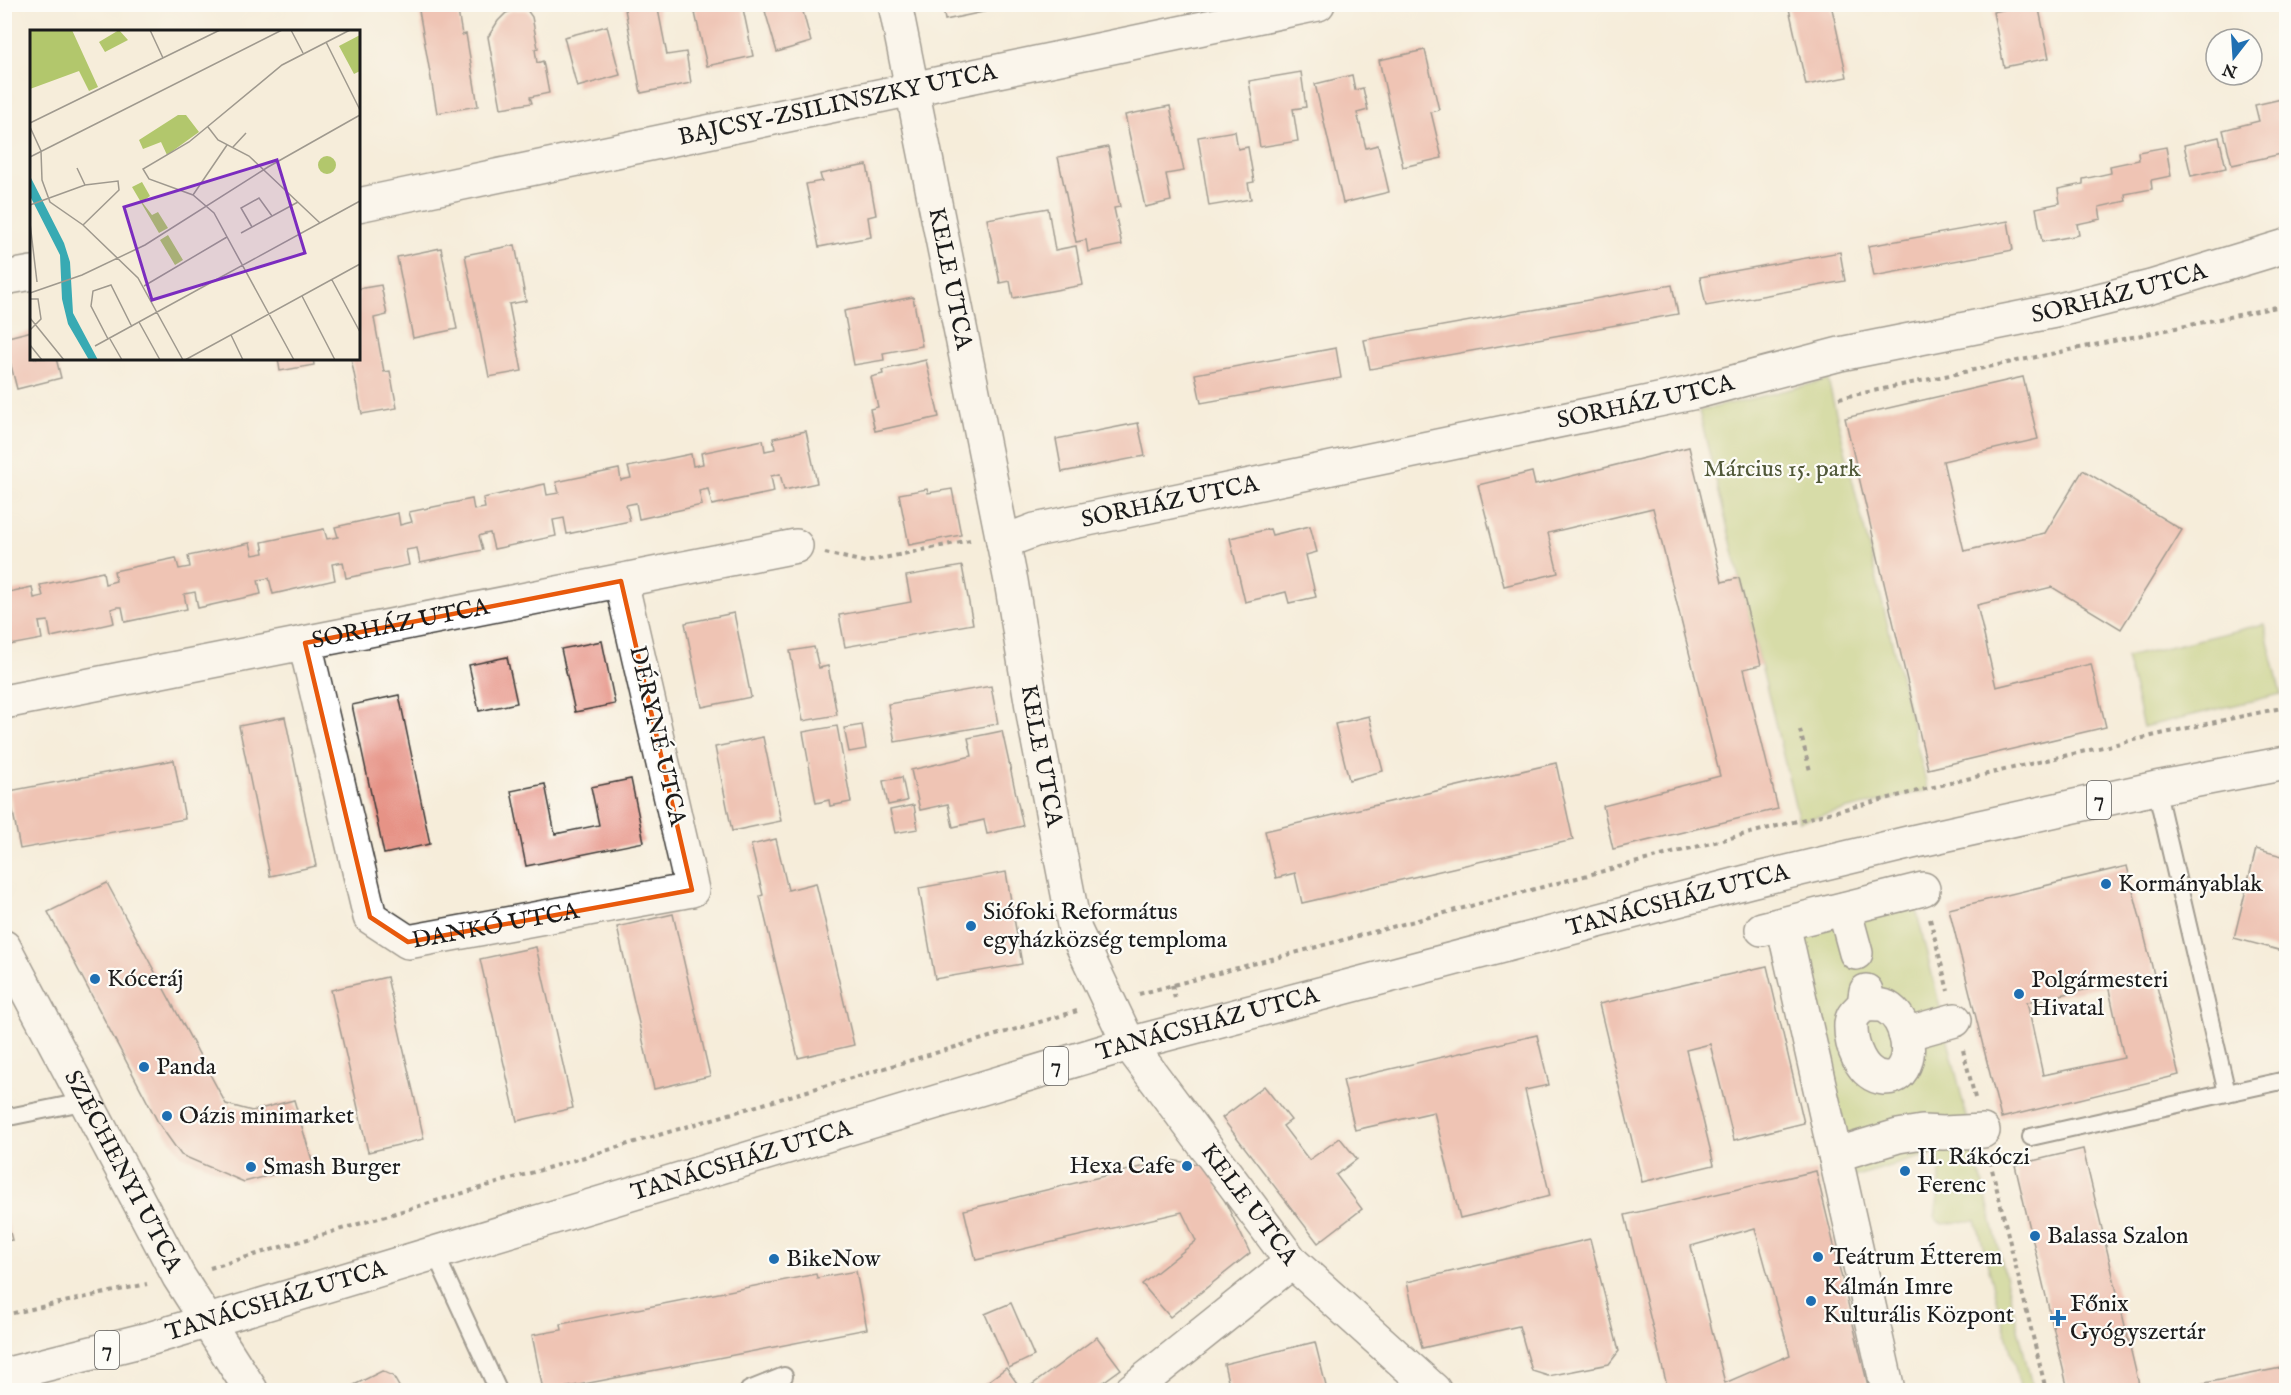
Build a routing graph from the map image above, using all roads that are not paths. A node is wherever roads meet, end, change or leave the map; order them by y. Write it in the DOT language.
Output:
graph roads {
  1 [pos="895,4"];
  2 [pos="1318,4"];
  3 [pos="912,91"];
  4 [pos="360,205"];
  5 [pos="2286,246"];
  6 [pos="30,273"];
  7 [pos="4,278"];
  8 [pos="990,541"];
  9 [pos="796,546"];
  10 [pos="621,581"];
  11 [pos="305,643"];
  12 [pos="4,702"];
  13 [pos="2286,762"];
  14 [pos="2156,788"];
  15 [pos="1923,889"];
  16 [pos="692,890"];
  17 [pos="1844,909"];
  18 [pos="4,947"];
  19 [pos="1856,953"];
  20 [pos="1955,1020"];
  21 [pos="1905,1034"];
  22 [pos="1129,1044"];
  23 [pos="1855,1045"];
  24 [pos="1813,1057"];
  25 [pos="2286,1080"];
  26 [pos="2227,1093"];
  27 [pos="87,1101"];
  28 [pos="4,1118"];
  29 [pos="1983,1131"];
  30 [pos="2031,1137"];
  31 [pos="1835,1155"];
  32 [pos="435,1253"];
  33 [pos="1292,1262"];
  34 [pos="208,1322"];
  35 [pos="4,1375"];
  36 [pos="784,1376"];
  37 [pos="251,1390"];
  38 [pos="498,1390"];
  39 [pos="749,1390"];
  40 [pos="1132,1390"];
  41 [pos="1434,1390"];
  42 [pos="1887,1390"];
  1 -- 3 [label="street, KELE UTCA"];
  2 -- 3 [label="street, BAJCSY-ZSILINSZKY UTCA"];
  3 -- 4 [label="street, BAJCSY-ZSILINSZKY UTCA"];
  3 -- 8 [label="street, KELE UTCA"];
  5 -- 8 [label="street, SORHÁZ UTCA"];
  6 -- 7 [label="street"];
  8 -- 22 [label="street, KELE UTCA"];
  9 -- 10 [label="street, SORHÁZ UTCA"];
  10 -- 11 [label="street, SORHÁZ UTCA"];
  10 -- 16 [label="street, DÉRYNÉ UTCA"];
  11 -- 12 [label="street, SORHÁZ UTCA"];
  11 -- 16 [label="street, DANKÓ UTCA"];
  13 -- 14 [label="street, TANÁCSHÁZ UTCA / 7"];
  14 -- 22 [label="street, TANÁCSHÁZ UTCA / 7"];
  14 -- 26 [label="lane"];
  15 -- 17 [label="street"];
  17 -- 19 [label="street"];
  17 -- 24 [label="street"];
  18 -- 27 [label="street, SZÉCHENYI UTCA"];
  20 -- 21 [label="street"];
  21 -- 23 [label="street"];
  21 -- 23 [label="street"];
  22 -- 32 [label="street, TANÁCSHÁZ UTCA / 7"];
  22 -- 33 [label="street, KELE UTCA"];
  23 -- 24 [label="street"];
  24 -- 31 [label="street"];
  25 -- 26 [label="lane"];
  26 -- 30 [label="lane"];
  27 -- 28 [label="lane"];
  27 -- 34 [label="street, SZÉCHENYI UTCA"];
  29 -- 31 [label="street"];
  31 -- 42 [label="street"];
  32 -- 34 [label="street, TANÁCSHÁZ UTCA / 7"];
  32 -- 38 [label="lane"];
  33 -- 40 [label="street"];
  33 -- 41 [label="street, KELE UTCA"];
  34 -- 35 [label="street, TANÁCSHÁZ UTCA / 7"];
  34 -- 37 [label="street, SZÉCHENYI UTCA"];
  36 -- 39 [label="lane"];
}
